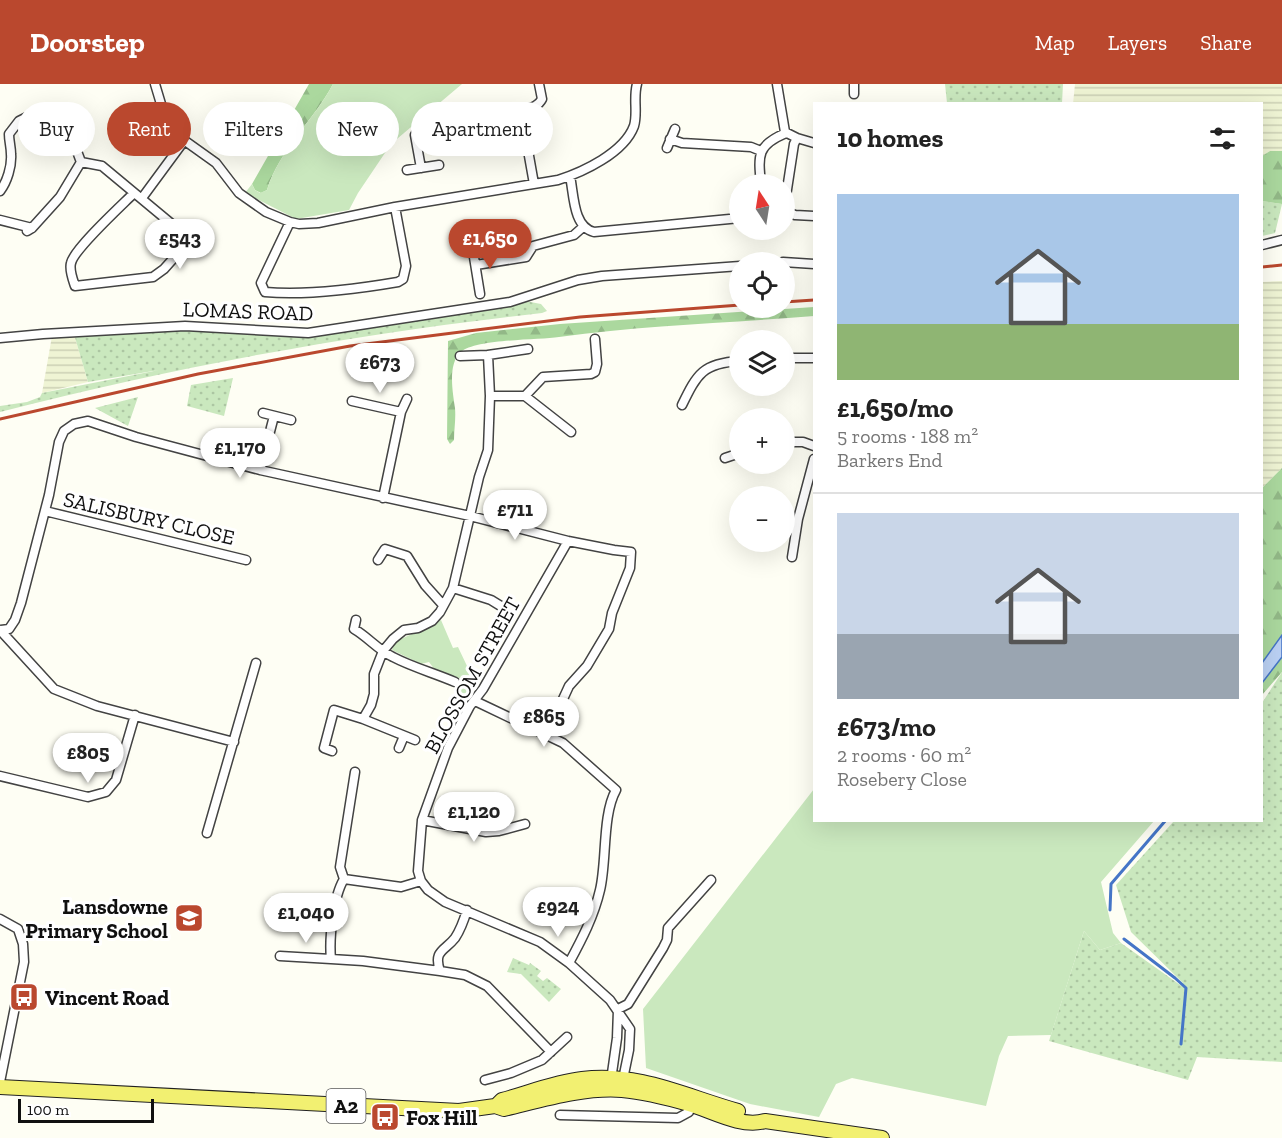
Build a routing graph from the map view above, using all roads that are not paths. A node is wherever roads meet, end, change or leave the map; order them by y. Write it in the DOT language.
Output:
graph roads {
  1 [pos="154,84"];
  2 [pos="539,84"];
  3 [pos="637,84"];
  4 [pos="777,84"];
  5 [pos="854,84"];
  6 [pos="854,94"];
  7 [pos="160,102"];
  8 [pos="540,102"];
  9 [pos="675,129"];
  10 [pos="786,134"];
  11 [pos="797,138"];
  12 [pos="813,143"];
  13 [pos="191,146"];
  14 [pos="761,151"];
  15 [pos="173,156"];
  16 [pos="419,156"];
  17 [pos="529,156"];
  18 [pos="81,162"];
  19 [pos="439,165"];
  20 [pos="421,168"];
  21 [pos="407,170"];
  22 [pos="760,174"];
  23 [pos="789,174"];
  24 [pos="570,176"];
  25 [pos="534,184"];
  26 [pos="0,191"];
  27 [pos="134,193"];
  28 [pos="142,198"];
  29 [pos="395,207"];
  30 [pos="795,215"];
  31 [pos="813,216"];
  32 [pos="729,219"];
  33 [pos="0,220"];
  34 [pos="290,222"];
  35 [pos="583,227"];
  36 [pos="1282,240"];
  37 [pos="1263,245"];
  38 [pos="473,251"];
  39 [pos="795,263"];
  40 [pos="813,264"];
  41 [pos="476,265"];
  42 [pos="729,267"];
  43 [pos="480,294"];
  44 [pos="0,338"];
  45 [pos="595,339"];
  46 [pos="528,349"];
  47 [pos="488,355"];
  48 [pos="460,356"];
  49 [pos="795,358"];
  50 [pos="813,358"];
  51 [pos="729,362"];
  52 [pos="490,396"];
  53 [pos="525,396"];
  54 [pos="407,399"];
  55 [pos="682,405"];
  56 [pos="401,412"];
  57 [pos="263,413"];
  58 [pos="358,414"];
  59 [pos="274,416"];
  60 [pos="291,420"];
  61 [pos="571,432"];
  62 [pos="795,442"];
  63 [pos="813,446"];
  64 [pos="729,457"];
  65 [pos="725,458"];
  66 [pos="813,463"];
  67 [pos="260,470"];
  68 [pos="383,498"];
  69 [pos="45,511"];
  70 [pos="470,516"];
  71 [pos="568,541"];
  72 [pos="792,557"];
  73 [pos="246,560"];
  74 [pos="378,560"];
  75 [pos="453,588"];
  76 [pos="443,605"];
  77 [pos="504,608"];
  78 [pos="356,620"];
  79 [pos="0,630"];
  80 [pos="383,651"];
  81 [pos="256,663"];
  82 [pos="455,682"];
  83 [pos="475,701"];
  84 [pos="135,715"];
  85 [pos="363,719"];
  86 [pos="547,734"];
  87 [pos="404,736"];
  88 [pos="415,740"];
  89 [pos="234,742"];
  90 [pos="399,748"];
  91 [pos="332,751"];
  92 [pos="355,772"];
  93 [pos="0,776"];
  94 [pos="422,820"];
  95 [pos="525,824"];
  96 [pos="207,833"];
  97 [pos="344,879"];
  98 [pos="711,880"];
  99 [pos="421,881"];
  100 [pos="467,910"];
  101 [pos="0,919"];
  102 [pos="280,956"];
  103 [pos="331,959"];
  104 [pos="569,963"];
  105 [pos="440,971"];
  106 [pos="618,1009"];
  107 [pos="567,1037"];
  108 [pos="551,1052"];
  109 [pos="485,1080"];
  110 [pos="0,1082"];
  111 [pos="616,1084"];
  112 [pos="0,1087"];
  113 [pos="691,1100"];
  114 [pos="560,1115"];
  115 [pos="860,1137"];
  116 [pos="882,1138"];
  1 -- 7 [label="street"];
  2 -- 8 [label="street"];
  3 -- 24 [label="street"];
  4 -- 10 [label="street"];
  5 -- 6 [label="street"];
  9 -- 14 [label="street"];
  10 -- 11 [label="street"];
  10 -- 14 [label="street"];
  11 -- 12 [label="street"];
  11 -- 23 [label="street"];
  13 -- 34 [label="street"];
  14 -- 22 [label="street"];
  15 -- 28 [label="street"];
  16 -- 20 [label="street"];
  17 -- 25 [label="street"];
  18 -- 26 [label="street"];
  18 -- 27 [label="street"];
  18 -- 33 [label="street"];
  19 -- 20 [label="street"];
  20 -- 21 [label="street"];
  24 -- 25 [label="street"];
  24 -- 35 [label="street"];
  25 -- 29 [label="street"];
  27 -- 28 [label="street"];
  27 -- 28 [label="street"];
  29 -- 34 [label="street"];
  29 -- 34 [label="street"];
  30 -- 31 [label="street"];
  32 -- 35 [label="street"];
  35 -- 41 [label="street"];
  36 -- 37 [label="street"];
  38 -- 41 [label="street"];
  39 -- 40 [label="street"];
  41 -- 43 [label="street"];
  42 -- 44 [label="street, LOMAS ROAD"];
  45 -- 53 [label="street"];
  46 -- 47 [label="street"];
  47 -- 48 [label="street"];
  47 -- 52 [label="street"];
  49 -- 50 [label="street"];
  51 -- 55 [label="street"];
  52 -- 53 [label="street"];
  52 -- 70 [label="street"];
  53 -- 61 [label="street"];
  54 -- 56 [label="street"];
  56 -- 58 [label="street"];
  56 -- 68 [label="street"];
  57 -- 59 [label="street"];
  59 -- 60 [label="street"];
  59 -- 67 [label="street"];
  62 -- 63 [label="street"];
  64 -- 65 [label="street"];
  66 -- 72 [label="street"];
  67 -- 68 [label="street"];
  67 -- 69 [label="street"];
  68 -- 70 [label="street"];
  69 -- 73 [label="street, SALISBURY CLOSE"];
  69 -- 79 [label="street"];
  70 -- 71 [label="street"];
  70 -- 75 [label="street"];
  71 -- 83 [label="street, BLOSSOM STREET"];
  71 -- 86 [label="street"];
  74 -- 76 [label="street"];
  75 -- 76 [label="street"];
  75 -- 77 [label="street"];
  76 -- 80 [label="street"];
  78 -- 80 [label="street"];
  79 -- 84 [label="street"];
  80 -- 82 [label="street"];
  80 -- 85 [label="street"];
  81 -- 89 [label="street"];
  83 -- 86 [label="street"];
  83 -- 94 [label="street, BLOSSOM STREET"];
  84 -- 89 [label="street"];
  84 -- 93 [label="street"];
  85 -- 87 [label="street"];
  85 -- 91 [label="street"];
  86 -- 104 [label="street"];
  87 -- 88 [label="street"];
  87 -- 90 [label="street"];
  89 -- 96 [label="street"];
  92 -- 97 [label="street"];
  94 -- 95 [label="street"];
  94 -- 99 [label="street, BLOSSOM STREET"];
  97 -- 99 [label="street"];
  97 -- 103 [label="street"];
  98 -- 106 [label="street"];
  99 -- 100 [label="street"];
  100 -- 104 [label="street"];
  100 -- 105 [label="street"];
  101 -- 110 [label="street"];
  102 -- 103 [label="street"];
  103 -- 105 [label="street"];
  104 -- 106 [label="street"];
  105 -- 108 [label="street"];
  106 -- 111 [label="street"];
  106 -- 111 [label="street"];
  107 -- 108 [label="street"];
  108 -- 109 [label="street"];
  111 -- 112 [label="main road, A2"];
  111 -- 113 [label="main road, A2"];
  113 -- 114 [label="street"];
  113 -- 115 [label="main road, A2"];
  115 -- 116 [label="main road, A2"];
}
